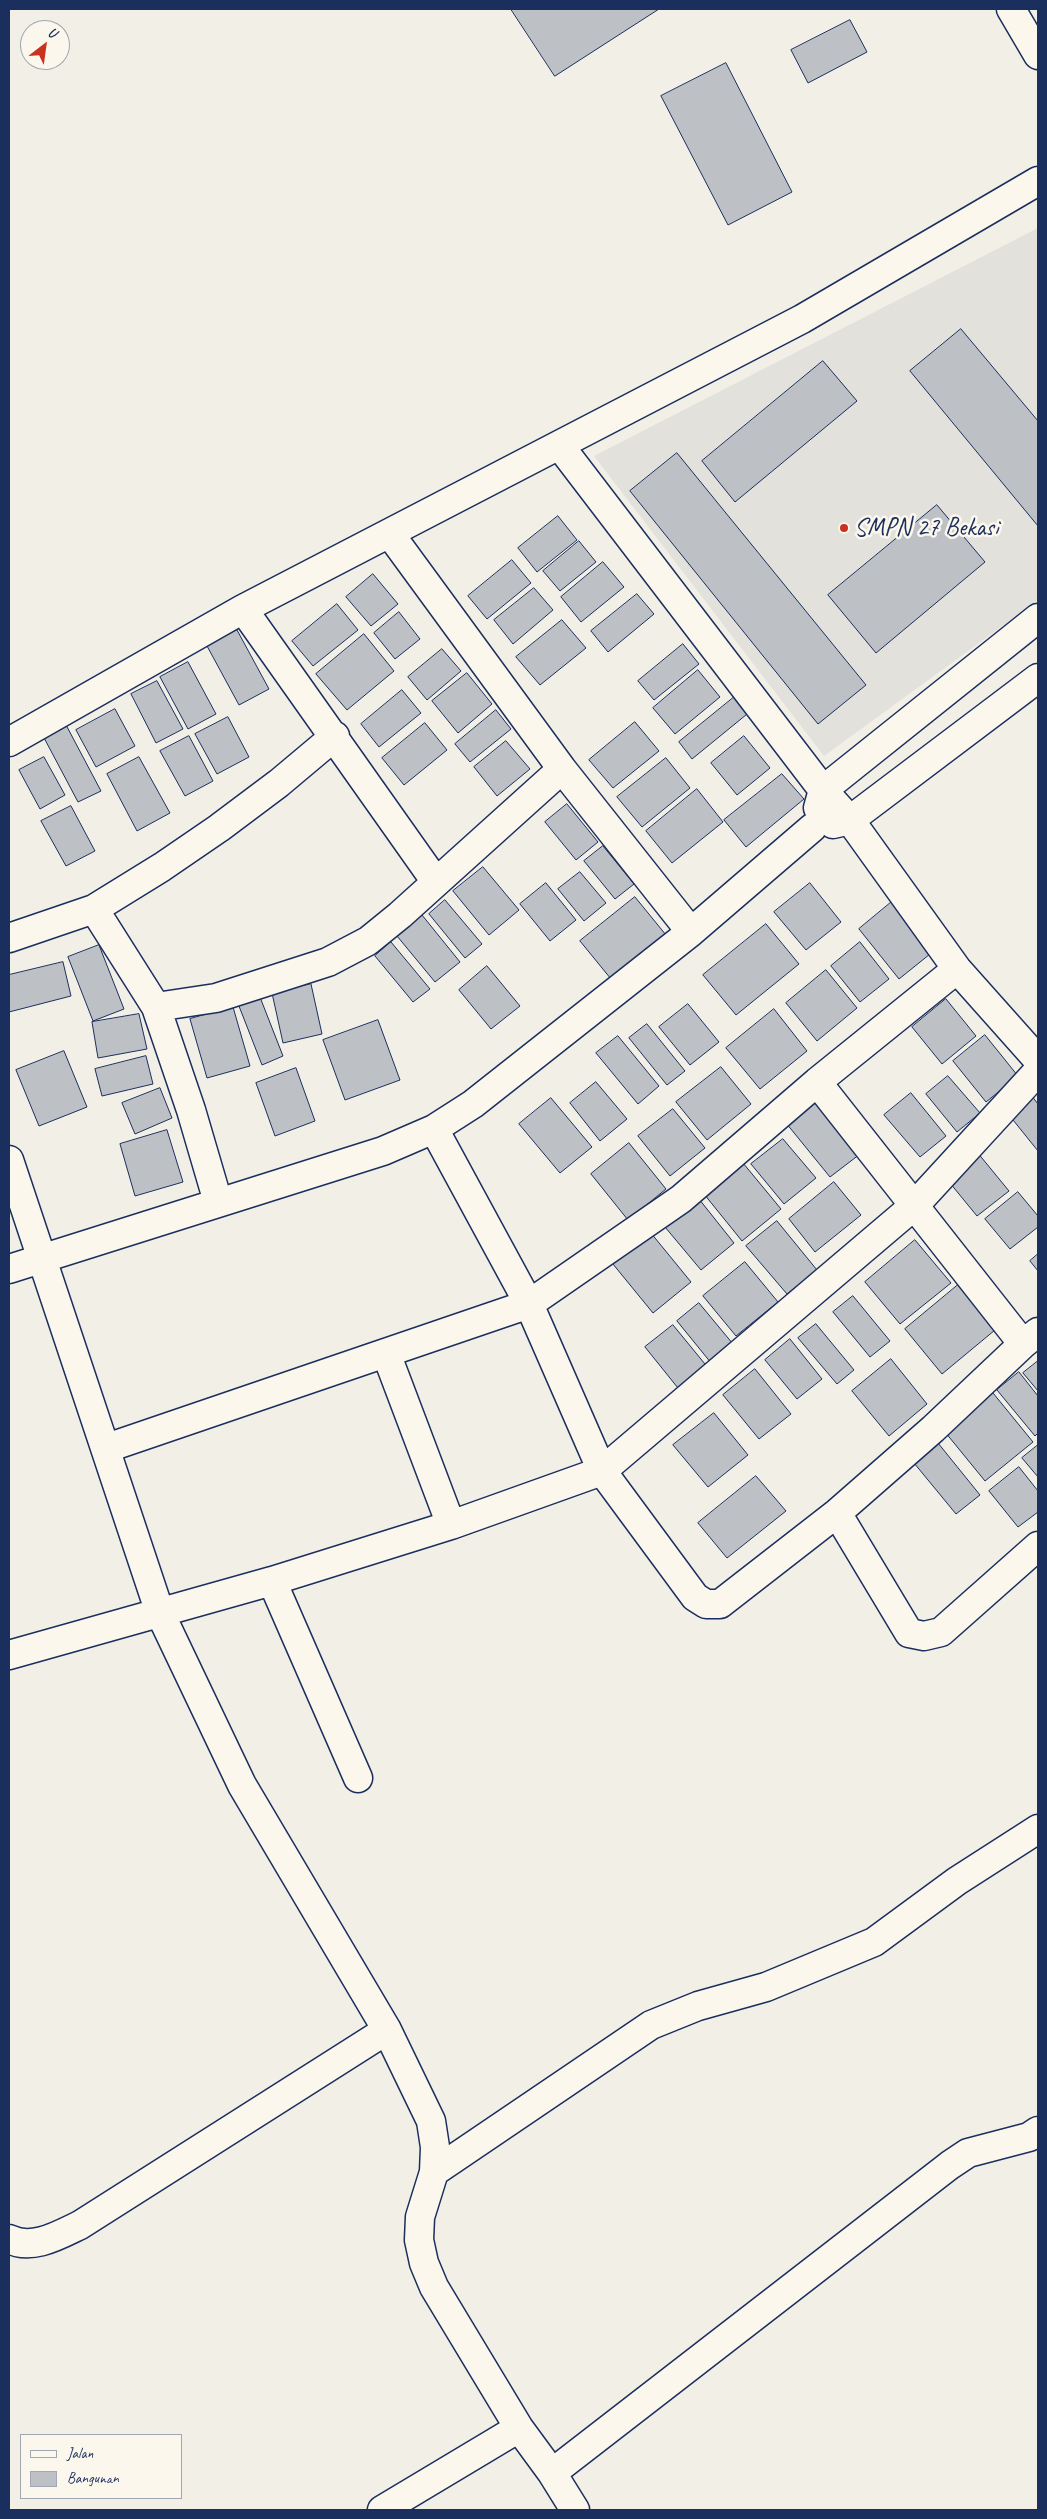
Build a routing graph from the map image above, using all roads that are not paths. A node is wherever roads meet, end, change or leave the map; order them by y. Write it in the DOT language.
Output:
graph roads {
  1 [pos="1011,9"];
  2 [pos="1038,55"];
  3 [pos="1038,181"];
  4 [pos="560,446"];
  5 [pos="390,534"];
  6 [pos="243,609"];
  7 [pos="1038,618"];
  8 [pos="1038,678"];
  9 [pos="335,736"];
  10 [pos="9,742"];
  11 [pos="562,769"];
  12 [pos="823,790"];
  13 [pos="850,820"];
  14 [pos="812,828"];
  15 [pos="436,882"];
  16 [pos="94,910"];
  17 [pos="691,932"];
  18 [pos="9,938"];
  19 [pos="957,969"];
  20 [pos="156,1007"];
  21 [pos="1038,1060"];
  22 [pos="1038,1071"];
  23 [pos="817,1082"];
  24 [pos="434,1129"];
  25 [pos="9,1160"];
  26 [pos="218,1202"];
  27 [pos="915,1205"];
  28 [pos="41,1258"];
  29 [pos="9,1268"];
  30 [pos="529,1304"];
  31 [pos="1030,1338"];
  32 [pos="386,1352"];
  33 [pos="107,1448"];
  34 [pos="602,1471"];
  35 [pos="837,1513"];
  36 [pos="451,1525"];
  37 [pos="1038,1546"];
  38 [pos="272,1581"];
  39 [pos="160,1613"];
  40 [pos="9,1655"];
  41 [pos="358,1778"];
  42 [pos="1038,1829"];
  43 [pos="387,2030"];
  44 [pos="1038,2131"];
  45 [pos="434,2172"];
  46 [pos="9,2239"];
  47 [pos="519,2428"];
  48 [pos="552,2474"];
  49 [pos="382,2510"];
  50 [pos="575,2510"];
  1 -- 2 [label="street"];
  3 -- 4 [label="street"];
  4 -- 5 [label="street"];
  4 -- 12 [label="street"];
  5 -- 6 [label="street"];
  5 -- 11 [label="street"];
  6 -- 9 [label="street"];
  6 -- 10 [label="street"];
  7 -- 12 [label="street"];
  8 -- 13 [label="street"];
  9 -- 15 [label="street"];
  9 -- 16 [label="street"];
  11 -- 15 [label="street"];
  11 -- 17 [label="street"];
  12 -- 13 [label="street"];
  12 -- 14 [label="street"];
  13 -- 14 [label="street"];
  13 -- 19 [label="street"];
  14 -- 17 [label="street"];
  15 -- 20 [label="street"];
  16 -- 18 [label="street"];
  16 -- 20 [label="street"];
  17 -- 24 [label="street"];
  19 -- 21 [label="street"];
  19 -- 23 [label="street"];
  20 -- 26 [label="street"];
  22 -- 27 [label="street"];
  23 -- 27 [label="street"];
  23 -- 30 [label="street"];
  24 -- 26 [label="street"];
  24 -- 30 [label="street"];
  25 -- 28 [label="street"];
  26 -- 28 [label="street"];
  27 -- 31 [label="street"];
  27 -- 34 [label="street"];
  28 -- 29 [label="street"];
  28 -- 33 [label="street"];
  30 -- 32 [label="street"];
  30 -- 34 [label="street"];
  31 -- 35 [label="street"];
  32 -- 33 [label="street"];
  32 -- 36 [label="street"];
  33 -- 39 [label="street"];
  34 -- 35 [label="street"];
  34 -- 36 [label="street"];
  35 -- 37 [label="street"];
  36 -- 38 [label="street"];
  38 -- 39 [label="street"];
  38 -- 41 [label="street"];
  39 -- 40 [label="street"];
  39 -- 43 [label="street"];
  42 -- 45 [label="street"];
  43 -- 45 [label="street"];
  43 -- 46 [label="street"];
  44 -- 48 [label="street"];
  45 -- 47 [label="street"];
  47 -- 48 [label="street"];
  47 -- 49 [label="street"];
  48 -- 50 [label="street"];
}
